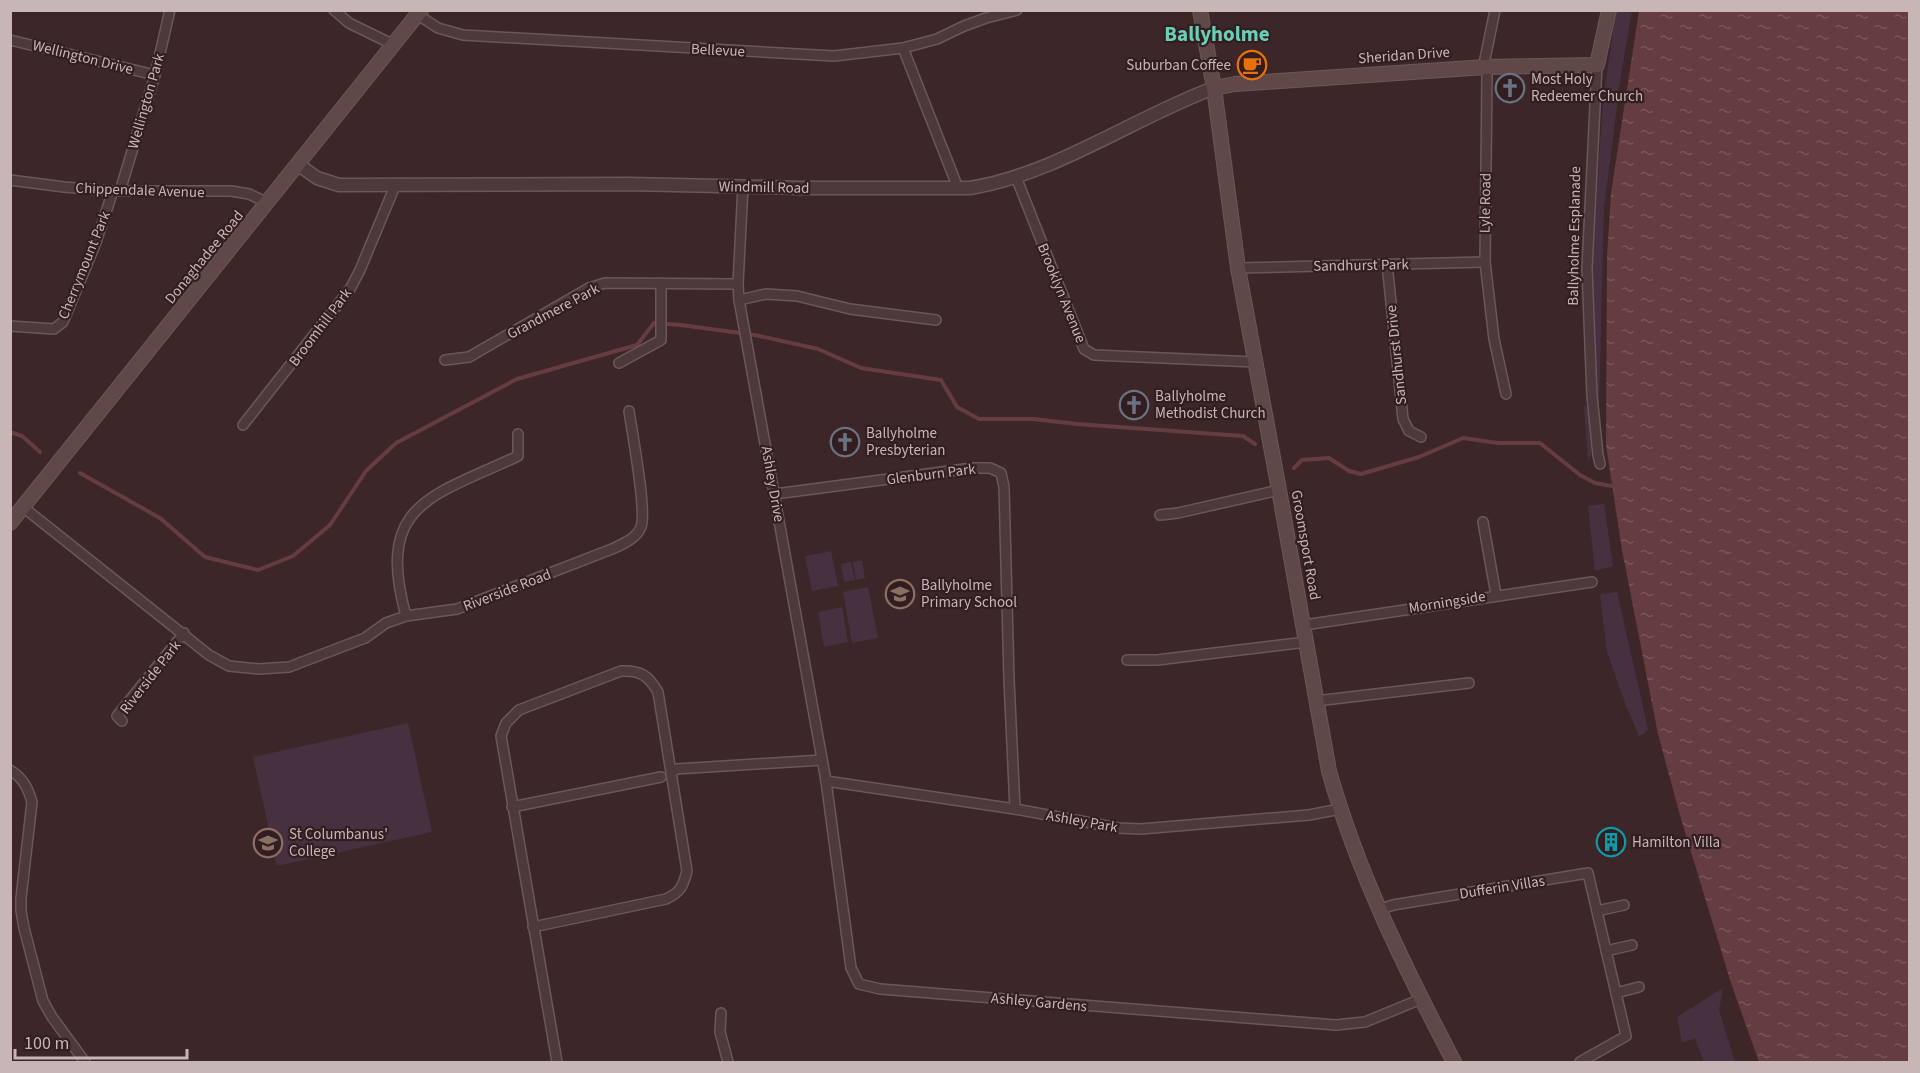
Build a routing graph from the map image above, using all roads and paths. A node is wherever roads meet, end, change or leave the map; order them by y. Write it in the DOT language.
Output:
graph roads {
  1 [pos="170,10"];
  2 [pos="334,10"];
  3 [pos="1017,10"];
  4 [pos="1200,10"];
  5 [pos="1495,10"];
  6 [pos="1609,10"];
  7 [pos="420,13"];
  8 [pos="986,14"];
  9 [pos="10,40"];
  10 [pos="394,45"];
  11 [pos="903,48"];
  12 [pos="1597,64"];
  13 [pos="1486,67"];
  14 [pos="154,75"];
  15 [pos="1214,88"];
  16 [pos="299,165"];
  17 [pos="1016,177"];
  18 [pos="10,180"];
  19 [pos="395,186"];
  20 [pos="743,186"];
  21 [pos="958,188"];
  22 [pos="116,191"];
  23 [pos="268,203"];
  24 [pos="1485,262"];
  25 [pos="1387,264"];
  26 [pos="1238,268"];
  27 [pos="661,283"];
  28 [pos="738,284"];
  29 [pos="739,300"];
  30 [pos="936,320"];
  31 [pos="10,326"];
  32 [pos="445,360"];
  33 [pos="1255,362"];
  34 [pos="619,363"];
  35 [pos="1506,394"];
  36 [pos="629,411"];
  37 [pos="243,425"];
  38 [pos="518,435"];
  39 [pos="1421,437"];
  40 [pos="1600,464"];
  41 [pos="1280,490"];
  42 [pos="775,494"];
  43 [pos="23,507"];
  44 [pos="1160,515"];
  45 [pos="1483,522"];
  46 [pos="10,523"];
  47 [pos="1592,582"];
  48 [pos="1496,595"];
  49 [pos="406,616"];
  50 [pos="1304,625"];
  51 [pos="184,633"];
  52 [pos="1306,642"];
  53 [pos="1127,660"];
  54 [pos="1469,683"];
  55 [pos="1316,701"];
  56 [pos="122,721"];
  57 [pos="822,760"];
  58 [pos="10,770"];
  59 [pos="672,772"];
  60 [pos="661,777"];
  61 [pos="826,781"];
  62 [pos="512,807"];
  63 [pos="1015,809"];
  64 [pos="1340,809"];
  65 [pos="1623,905"];
  66 [pos="1378,910"];
  67 [pos="1597,911"];
  68 [pos="533,927"];
  69 [pos="1632,945"];
  70 [pos="1606,951"];
  71 [pos="1639,987"];
  72 [pos="1616,993"];
  73 [pos="1421,999"];
  74 [pos="721,1013"];
  75 [pos="85,1062"];
  76 [pos="557,1062"];
  77 [pos="728,1062"];
  78 [pos="1454,1062"];
  79 [pos="1580,1062"];
  1 -- 14 [label="street, Wellington Park"];
  2 -- 10 [label="street"];
  3 -- 8 [label="street, Bellevue"];
  4 -- 15 [label="main road, Groomsport Road"];
  5 -- 13 [label="street, Lyle Road"];
  6 -- 12 [label="main road, Ballyholme Esplanade"];
  7 -- 10 [label="main road, Donaghadee Road"];
  7 -- 11 [label="street, Bellevue"];
  8 -- 11 [label="street, Bellevue"];
  9 -- 14 [label="street, Wellington Drive"];
  10 -- 16 [label="main road, Donaghadee Road"];
  11 -- 21 [label="street"];
  12 -- 13 [label="main road, Sheridan Drive"];
  12 -- 40 [label="street, Ballyholme Esplanade"];
  13 -- 15 [label="main road, Sheridan Drive"];
  13 -- 24 [label="street, Lyle Road"];
  14 -- 22 [label="street, Wellington Park"];
  15 -- 17 [label="street, Windmill Road"];
  15 -- 26 [label="main road, Groomsport Road"];
  16 -- 19 [label="street, Windmill Road"];
  16 -- 23 [label="main road, Donaghadee Road"];
  17 -- 21 [label="street, Windmill Road"];
  17 -- 33 [label="street, Brooklyn Avenue"];
  18 -- 22 [label="street, Chippendale Avenue"];
  19 -- 20 [label="street, Windmill Road"];
  19 -- 37 [label="street, Broomhill Park"];
  20 -- 21 [label="street, Windmill Road"];
  20 -- 28 [label="street, Ashley Drive"];
  22 -- 23 [label="street, Chippendale Avenue"];
  22 -- 31 [label="street, Cherrymount Park"];
  23 -- 43 [label="main road, Donaghadee Road"];
  24 -- 25 [label="street, Sandhurst Park"];
  24 -- 35 [label="street, Lyle Road"];
  25 -- 26 [label="street, Sandhurst Park"];
  25 -- 39 [label="street, Sandhurst Drive"];
  26 -- 33 [label="main road, Groomsport Road"];
  27 -- 28 [label="street, Grandmere Park"];
  27 -- 32 [label="street, Grandmere Park"];
  27 -- 34 [label="street"];
  28 -- 29 [label="street, Ashley Drive"];
  29 -- 30 [label="street"];
  29 -- 42 [label="street, Ashley Drive"];
  33 -- 41 [label="main road, Groomsport Road"];
  36 -- 49 [label="street, Riverside Road"];
  38 -- 49 [label="street"];
  41 -- 44 [label="street"];
  41 -- 50 [label="main road, Groomsport Road"];
  42 -- 57 [label="street, Ashley Drive"];
  42 -- 63 [label="street, Glenburn Park"];
  43 -- 46 [label="main road, Donaghadee Road"];
  43 -- 51 [label="street, Riverside Road"];
  45 -- 48 [label="street"];
  47 -- 48 [label="street, Morningside"];
  48 -- 50 [label="street, Morningside"];
  49 -- 51 [label="street, Riverside Road"];
  50 -- 52 [label="main road, Groomsport Road"];
  51 -- 56 [label="street, Riverside Park"];
  52 -- 53 [label="street"];
  52 -- 55 [label="main road, Groomsport Road"];
  54 -- 55 [label="street"];
  55 -- 64 [label="main road, Groomsport Road"];
  57 -- 59 [label="street"];
  57 -- 61 [label="street, Ashley Drive"];
  58 -- 75 [label="street"];
  59 -- 62 [label="street"];
  59 -- 68 [label="street"];
  60 -- 62 [label="street"];
  61 -- 63 [label="street, Ashley Park"];
  61 -- 73 [label="street, Ashley Gardens"];
  62 -- 68 [label="street"];
  63 -- 64 [label="street, Ashley Park"];
  64 -- 66 [label="main road, Groomsport Road"];
  65 -- 67 [label="street"];
  66 -- 67 [label="street, Dufferin Villas"];
  66 -- 73 [label="main road, Groomsport Road"];
  67 -- 70 [label="street, Dufferin Villas"];
  68 -- 76 [label="street"];
  69 -- 70 [label="street"];
  70 -- 72 [label="street, Dufferin Villas"];
  71 -- 72 [label="street"];
  72 -- 79 [label="street, Dufferin Villas"];
  73 -- 78 [label="main road, Groomsport Road"];
  74 -- 77 [label="street"];
}
